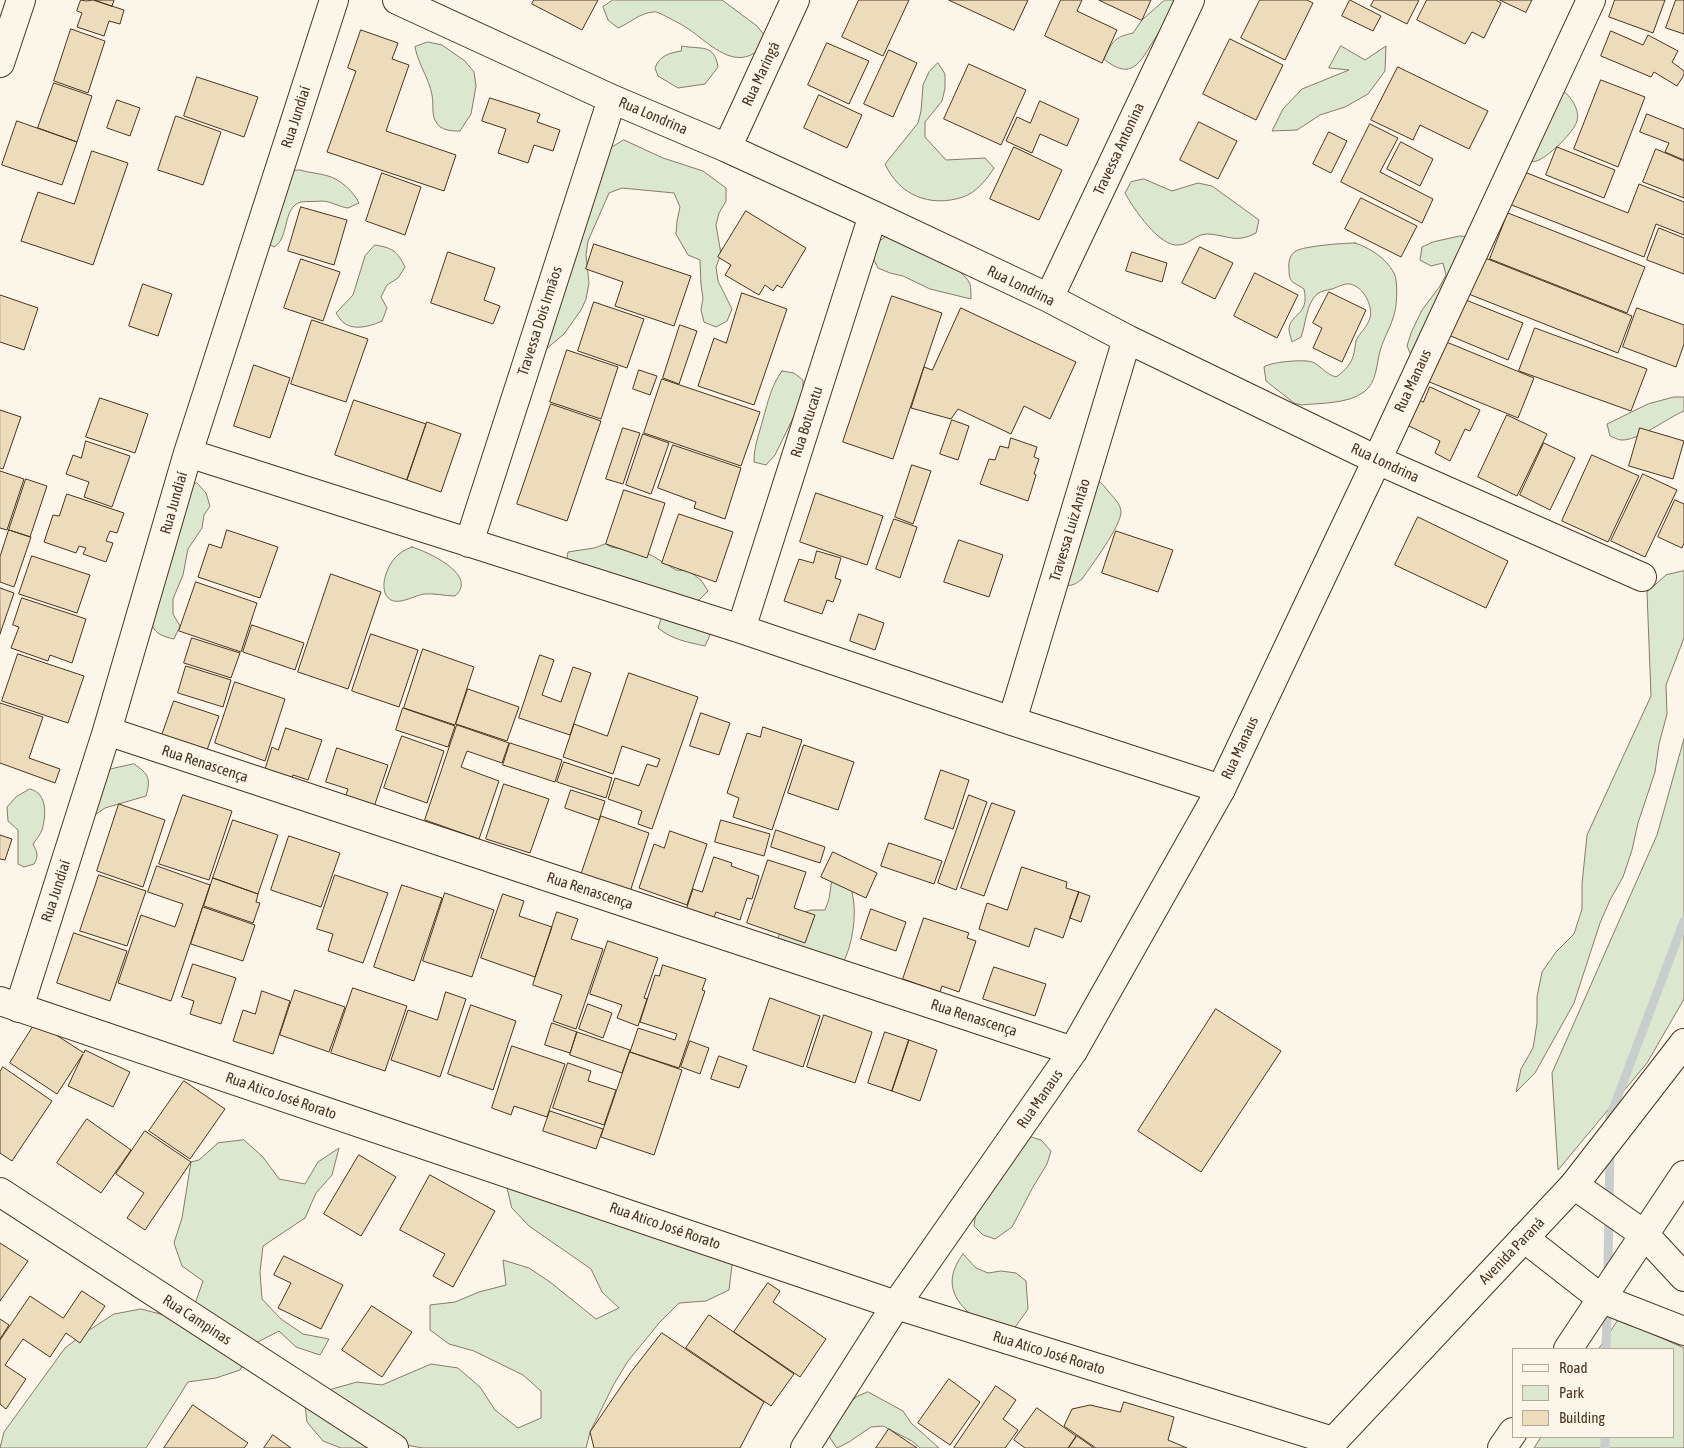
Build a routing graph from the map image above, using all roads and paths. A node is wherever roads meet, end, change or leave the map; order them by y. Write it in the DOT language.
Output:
graph roads {
  1 [pos="21,0"];
  2 [pos="334,0"];
  3 [pos="397,0"];
  4 [pos="795,0"];
  5 [pos="1190,0"];
  6 [pos="1591,0"];
  7 [pos="0,64"];
  8 [pos="612,99"];
  9 [pos="726,148"];
  10 [pos="873,215"];
  11 [pos="1048,298"];
  12 [pos="1126,339"];
  13 [pos="188,453"];
  14 [pos="1377,460"];
  15 [pos="469,543"];
  16 [pos="1642,578"];
  17 [pos="741,629"];
  18 [pos="1012,721"];
  19 [pos="107,731"];
  20 [pos="1221,789"];
  21 [pos="10,1004"];
  22 [pos="1684,1043"];
  23 [pos="1073,1051"];
  24 [pos="1684,1175"];
  25 [pos="1574,1185"];
  26 [pos="0,1192"];
  27 [pos="1645,1235"];
  28 [pos="1524,1238"];
  29 [pos="1684,1277"];
  30 [pos="1602,1299"];
  31 [pos="896,1305"];
  32 [pos="1684,1331"];
  33 [pos="1569,1348"];
  34 [pos="1512,1433"];
  35 [pos="1330,1444"];
  36 [pos="394,1448"];
  37 [pos="805,1448"];
  38 [pos="1502,1448"];
  1 -- 7 [label="street"];
  2 -- 13 [label="street, Rua Jundiaí"];
  3 -- 8 [label="street, Rua Londrina"];
  4 -- 9 [label="street, Rua Maringá"];
  5 -- 11 [label="street, Travessa Antonina"];
  6 -- 14 [label="street, Rua Manaus"];
  8 -- 9 [label="street, Rua Londrina"];
  8 -- 15 [label="street, Travessa Dois Irmãos"];
  9 -- 10 [label="street, Rua Londrina"];
  10 -- 11 [label="street, Rua Londrina"];
  10 -- 17 [label="street, Rua Botucatu"];
  11 -- 12 [label="street, Rua Londrina"];
  12 -- 14 [label="street, Rua Londrina"];
  12 -- 18 [label="street, Travessa Luiz Antão"];
  13 -- 15 [label="street"];
  13 -- 19 [label="street, Rua Jundiaí"];
  14 -- 16 [label="street, Rua Londrina"];
  14 -- 20 [label="street, Rua Manaus"];
  15 -- 17 [label="street"];
  17 -- 18 [label="street"];
  18 -- 20 [label="street"];
  19 -- 21 [label="street, Rua Jundiaí"];
  19 -- 23 [label="street, Rua Renascença"];
  20 -- 23 [label="street, Rua Manaus"];
  21 -- 31 [label="street, Rua Atico José Rorato"];
  22 -- 25 [label="street, Avenida Paraná"];
  23 -- 31 [label="street, Rua Manaus"];
  24 -- 27 [label="street"];
  25 -- 27 [label="street"];
  25 -- 28 [label="street, Avenida Paraná"];
  26 -- 36 [label="street, Rua Campinas"];
  27 -- 29 [label="street"];
  27 -- 30 [label="street"];
  28 -- 30 [label="street"];
  28 -- 35 [label="street, Avenida Paraná"];
  30 -- 32 [label="street"];
  30 -- 33 [label="street"];
  31 -- 35 [label="street, Rua Atico José Rorato"];
  31 -- 37 [label="street, Rua Manaus"];
  34 -- 38 [label="street"];
}
